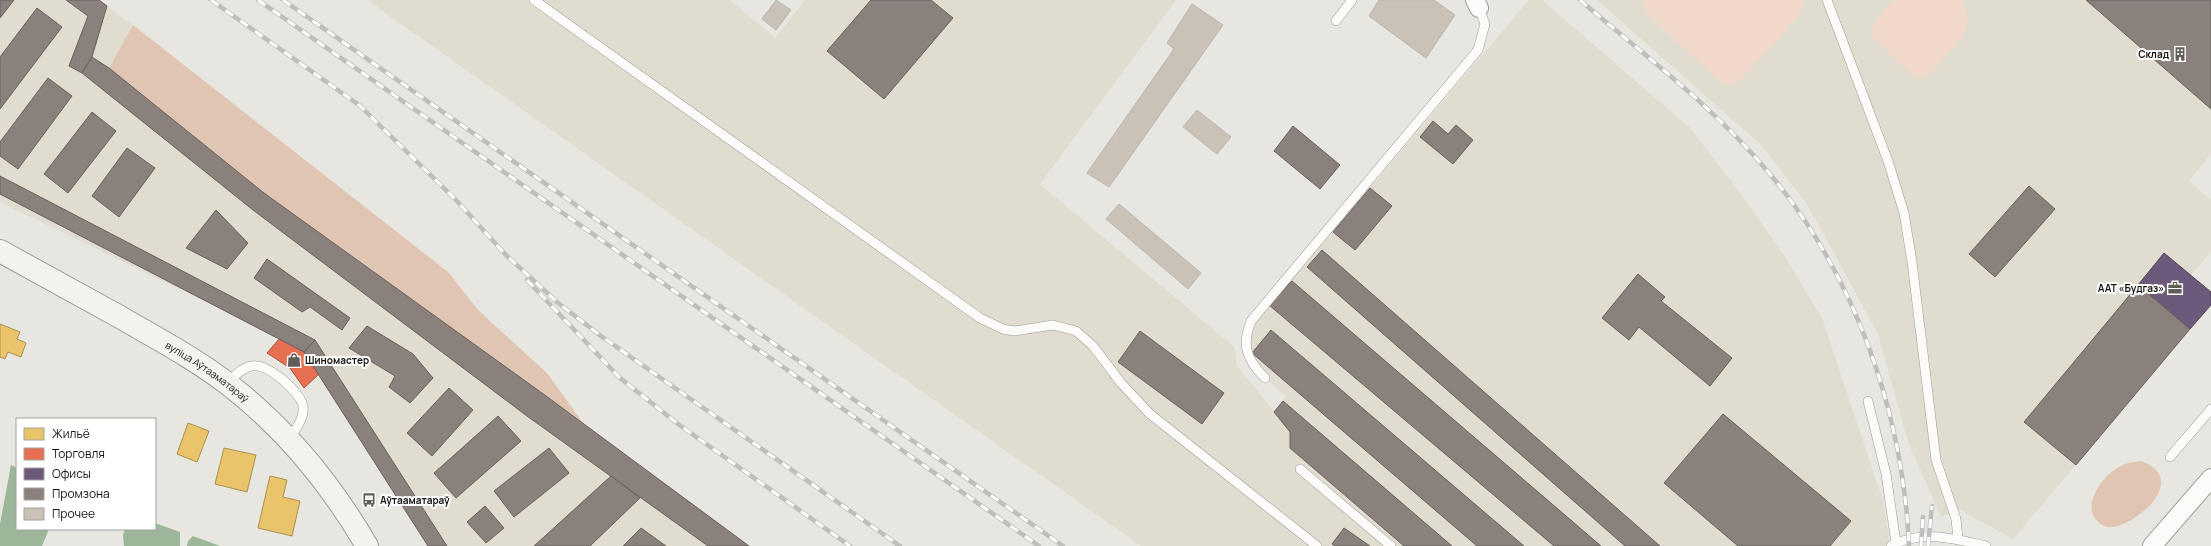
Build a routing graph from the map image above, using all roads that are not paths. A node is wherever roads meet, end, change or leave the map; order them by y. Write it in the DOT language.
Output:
graph roads {
  1 [pos="534,0"];
  2 [pos="1352,0"];
  3 [pos="1827,0"];
  4 [pos="1477,4"];
  5 [pos="1336,21"];
  6 [pos="0,251"];
  7 [pos="1265,378"];
  8 [pos="227,383"];
  9 [pos="1868,401"];
  10 [pos="2211,409"];
  11 [pos="289,440"];
  12 [pos="2170,457"];
  13 [pos="1300,469"];
  14 [pos="2211,478"];
  15 [pos="1958,539"];
  16 [pos="1893,544"];
  17 [pos="367,546"];
  18 [pos="1317,546"];
  19 [pos="1391,546"];
  20 [pos="1986,546"];
  21 [pos="2152,546"];
  1 -- 18 [label="lane"];
  2 -- 5 [label="lane"];
  3 -- 15 [label="lane"];
  4 -- 7 [label="lane"];
  6 -- 8 [label="main road, вуліца Аўтааматараў"];
  8 -- 11 [label="main road, вуліца Аўтааматараў"];
  8 -- 11 [label="lane"];
  9 -- 16 [label="lane"];
  10 -- 12 [label="lane"];
  11 -- 17 [label="main road, вуліца Аўтааматараў"];
  13 -- 19 [label="lane"];
  14 -- 21 [label="street"];
  15 -- 16 [label="lane"];
  15 -- 20 [label="lane"];
}
